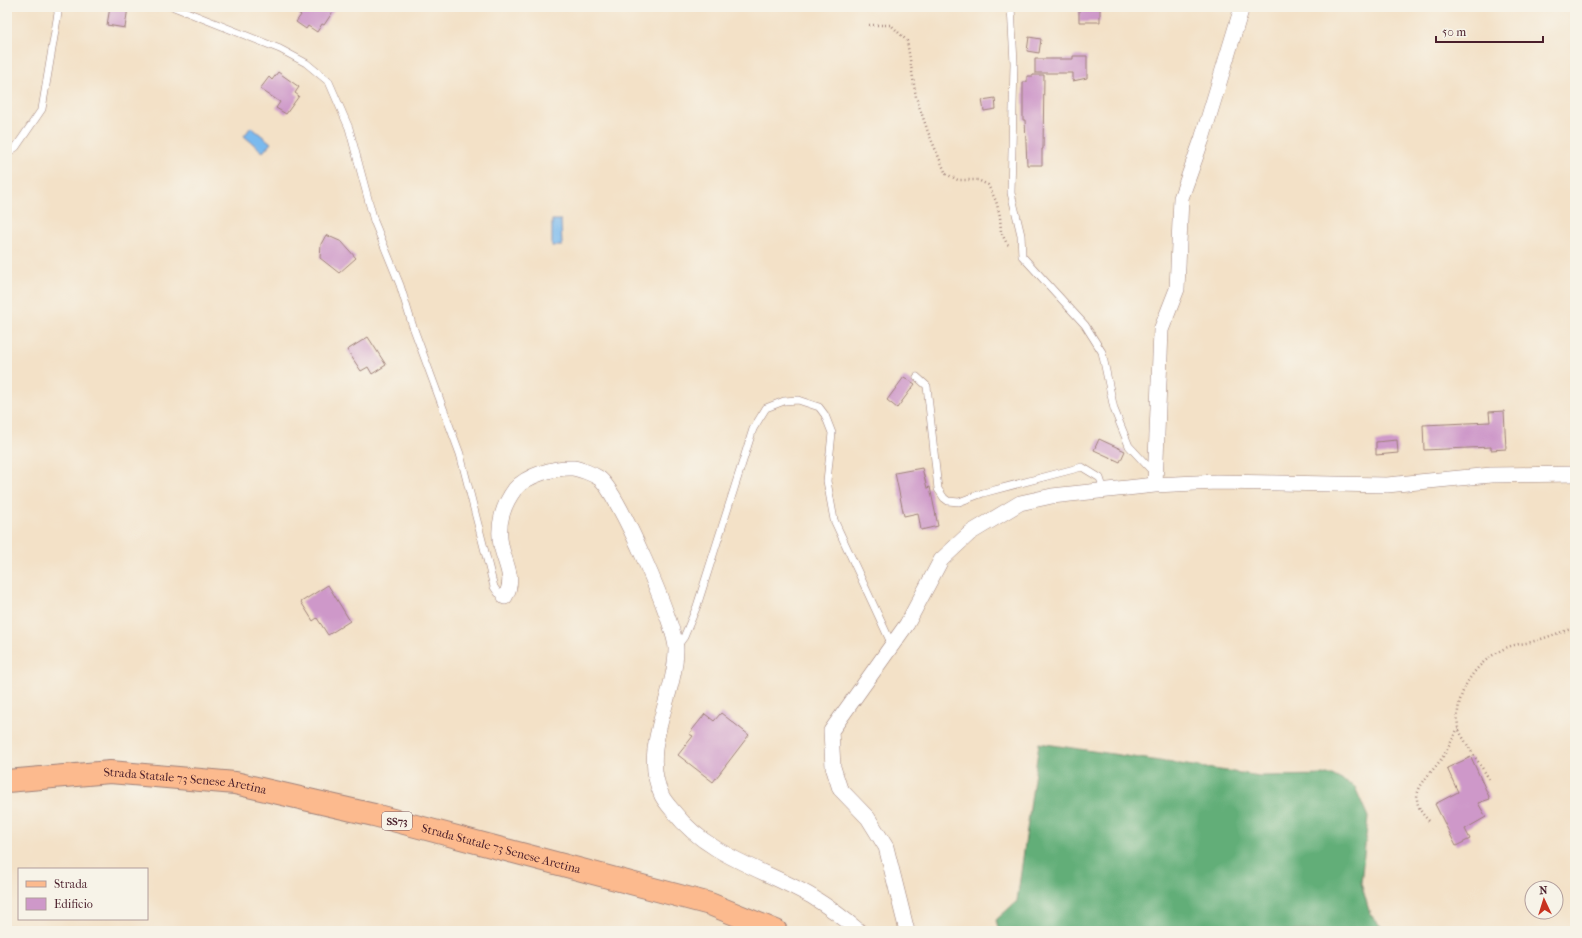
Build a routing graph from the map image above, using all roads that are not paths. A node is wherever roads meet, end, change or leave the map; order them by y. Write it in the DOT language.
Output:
graph roads {
  1 [pos="57,7"];
  2 [pos="174,7"];
  3 [pos="1011,7"];
  4 [pos="1242,7"];
  5 [pos="7,153"];
  6 [pos="917,377"];
  7 [pos="1575,474"];
  8 [pos="1155,480"];
  9 [pos="1104,490"];
  10 [pos="505,597"];
  11 [pos="892,645"];
  12 [pos="676,648"];
  13 [pos="7,781"];
  14 [pos="776,931"];
  15 [pos="859,931"];
  16 [pos="907,931"];
  1 -- 5 [label="lane"];
  2 -- 10 [label="lane"];
  3 -- 8 [label="lane"];
  4 -- 8 [label="street"];
  6 -- 9 [label="lane"];
  7 -- 8 [label="street"];
  8 -- 9 [label="street"];
  9 -- 11 [label="street"];
  10 -- 12 [label="street"];
  11 -- 12 [label="lane"];
  11 -- 16 [label="street"];
  12 -- 15 [label="street"];
  13 -- 14 [label="main road, Strada Statale 73 Senese Aretina / SS73"];
}
